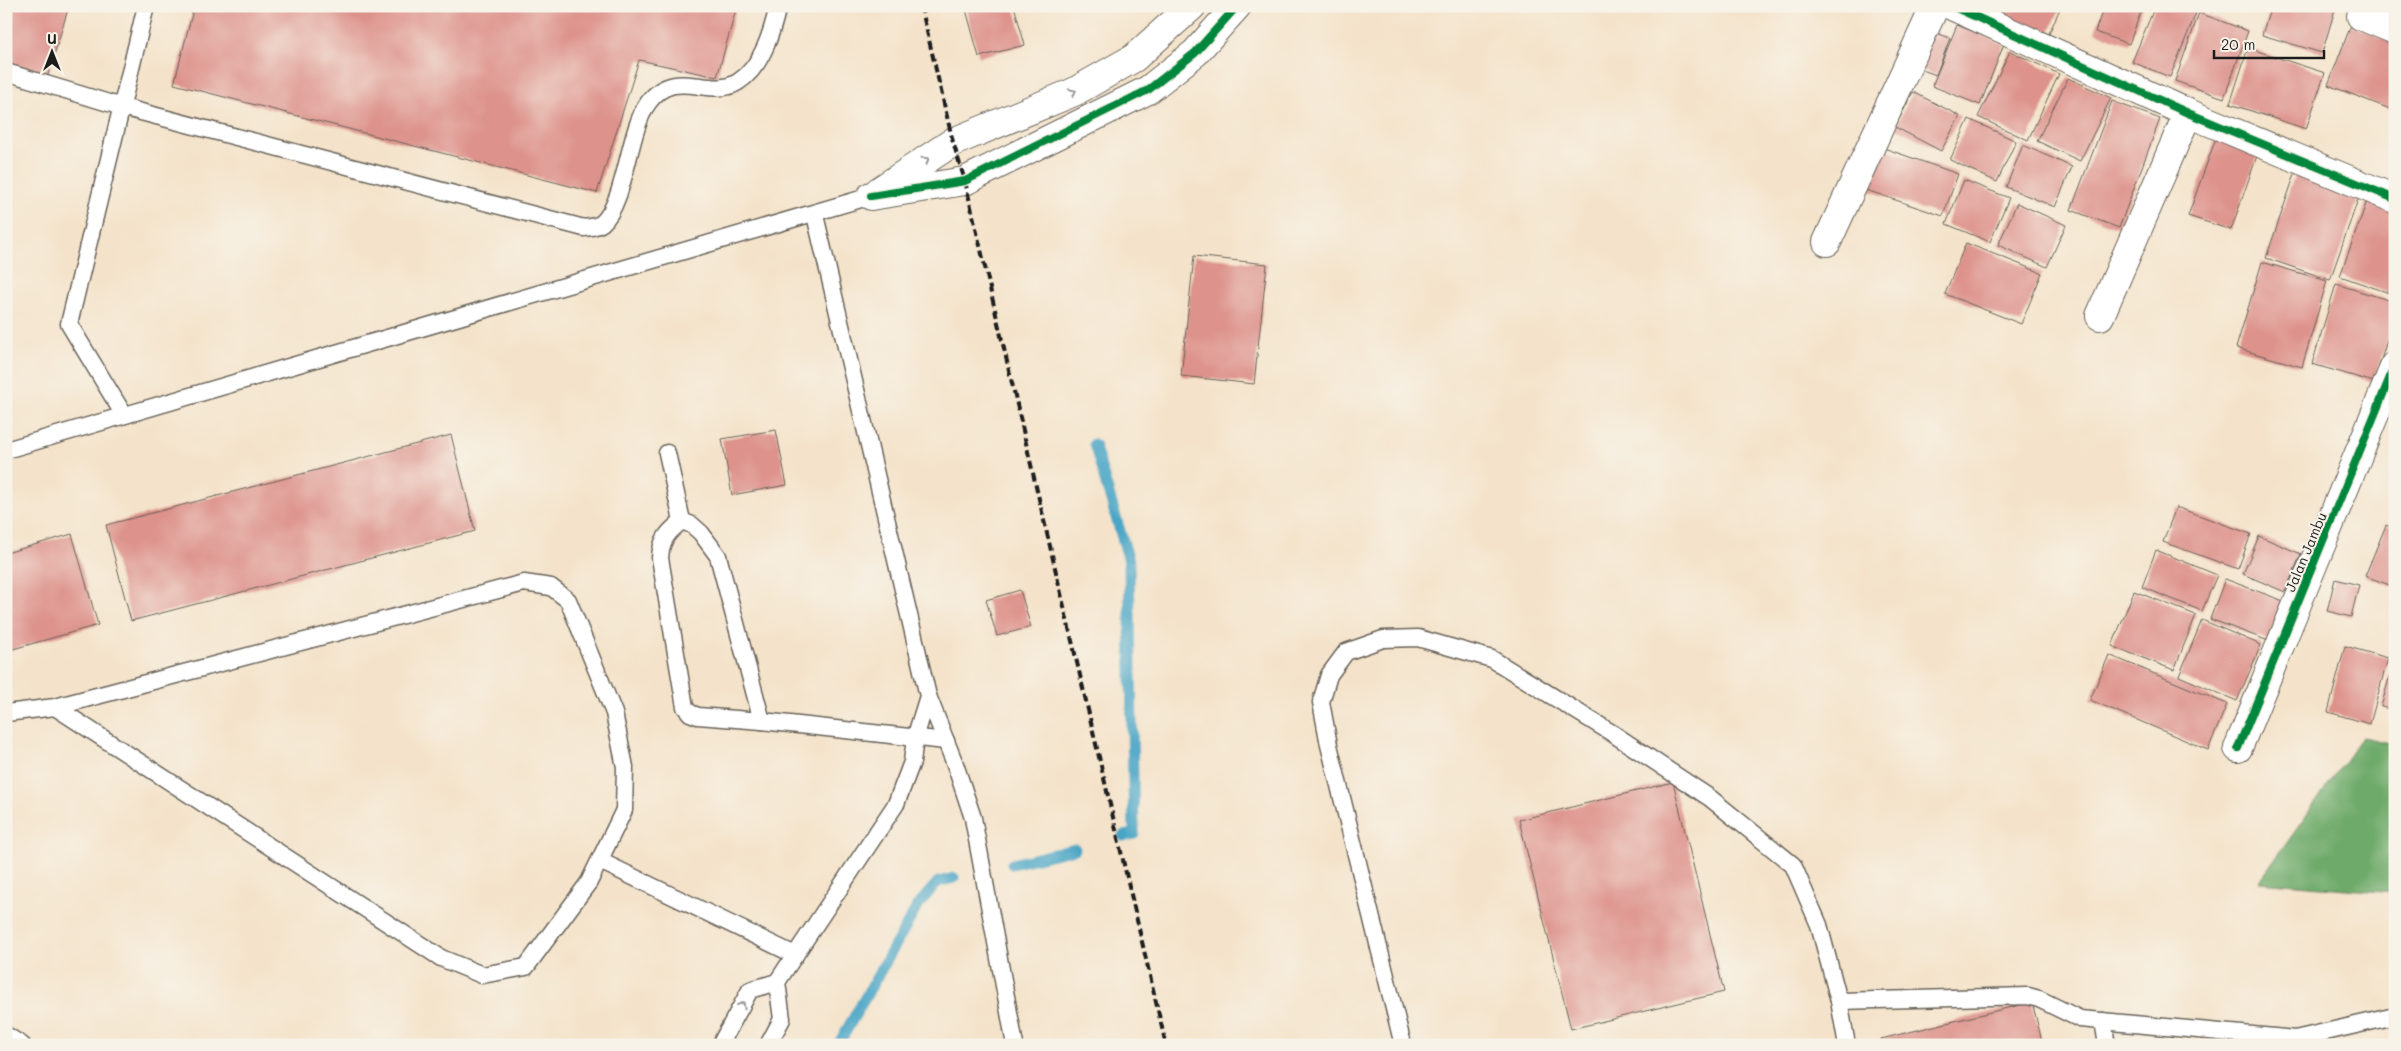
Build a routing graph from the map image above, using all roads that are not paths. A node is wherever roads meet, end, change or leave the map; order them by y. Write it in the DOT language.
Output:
graph roads {
  1 [pos="146,6"];
  2 [pos="778,6"];
  3 [pos="1192,6"];
  4 [pos="1237,6"];
  5 [pos="1936,6"];
  6 [pos="1952,6"];
  7 [pos="2361,16"];
  8 [pos="2395,30"];
  9 [pos="6,72"];
  10 [pos="122,107"];
  11 [pos="2188,113"];
  12 [pos="871,196"];
  13 [pos="2395,199"];
  14 [pos="815,215"];
  15 [pos="1827,242"];
  16 [pos="2100,316"];
  17 [pos="2395,365"];
  18 [pos="124,415"];
  19 [pos="6,450"];
  20 [pos="667,453"];
  21 [pos="682,521"];
  22 [pos="928,696"];
  23 [pos="55,707"];
  24 [pos="6,713"];
  25 [pos="762,721"];
  26 [pos="915,738"];
  27 [pos="946,741"];
  28 [pos="2238,748"];
  29 [pos="600,861"];
  30 [pos="795,955"];
  31 [pos="777,982"];
  32 [pos="1839,1001"];
  33 [pos="2395,1016"];
  34 [pos="2103,1021"];
  35 [pos="6,1035"];
  36 [pos="2210,1038"];
  37 [pos="22,1045"];
  38 [pos="720,1045"];
  39 [pos="768,1045"];
  40 [pos="1014,1045"];
  41 [pos="1403,1045"];
  42 [pos="1847,1045"];
  43 [pos="2107,1045"];
  1 -- 10 [label="lane"];
  2 -- 10 [label="lane"];
  12 -- 3 [label="street, one-way"];
  4 -- 12 [label="street"];
  5 -- 15 [label="street"];
  6 -- 11 [label="street"];
  7 -- 8 [label="street"];
  9 -- 10 [label="lane"];
  10 -- 18 [label="lane"];
  11 -- 13 [label="street"];
  11 -- 16 [label="street"];
  12 -- 14 [label="lane"];
  14 -- 18 [label="lane"];
  14 -- 22 [label="lane"];
  17 -- 28 [label="street, Jalan Jambu"];
  18 -- 19 [label="lane"];
  20 -- 21 [label="lane"];
  21 -- 25 [label="lane"];
  21 -- 25 [label="lane"];
  22 -- 26 [label="lane"];
  22 -- 27 [label="lane"];
  23 -- 24 [label="lane"];
  23 -- 29 [label="lane"];
  23 -- 29 [label="lane"];
  25 -- 26 [label="lane"];
  26 -- 27 [label="lane"];
  26 -- 30 [label="lane"];
  27 -- 40 [label="lane"];
  29 -- 30 [label="lane"];
  30 -- 31 [label="lane"];
  38 -- 31 [label="lane, one-way"];
  31 -- 39 [label="lane"];
  32 -- 34 [label="lane"];
  32 -- 41 [label="lane"];
  32 -- 42 [label="lane"];
  33 -- 36 [label="lane"];
  34 -- 36 [label="lane"];
  34 -- 43 [label="lane"];
  35 -- 37 [label="lane"];
}
